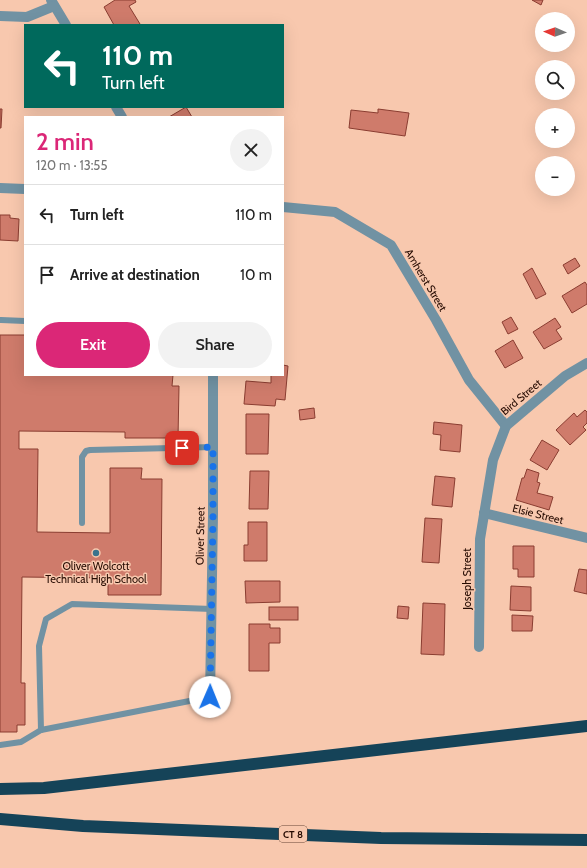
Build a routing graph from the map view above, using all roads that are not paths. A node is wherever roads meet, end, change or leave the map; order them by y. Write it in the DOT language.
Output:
graph roads {
  1 [pos="53,3"];
  2 [pos="0,16"];
  3 [pos="65,24"];
  4 [pos="0,188"];
  5 [pos="24,189"];
  6 [pos="284,207"];
  7 [pos="1,320"];
  8 [pos="24,321"];
  9 [pos="587,363"];
  10 [pos="213,376"];
  11 [pos="506,426"];
  12 [pos="213,447"];
  13 [pos="484,512"];
  14 [pos="82,523"];
  15 [pos="587,538"];
  16 [pos="212,609"];
  17 [pos="479,647"];
  18 [pos="210,697"];
  19 [pos="587,726"];
  20 [pos="41,730"];
  21 [pos="0,745"];
  22 [pos="0,789"];
  23 [pos="0,819"];
  24 [pos="587,840"];
  1 -- 2 [label="street"];
  1 -- 3 [label="street"];
  4 -- 5 [label="street"];
  6 -- 11 [label="street, Amherst Street"];
  7 -- 8 [label="lane"];
  9 -- 11 [label="street, Bird Street"];
  10 -- 12 [label="street, Oliver Street"];
  11 -- 13 [label="street, Bird Street"];
  12 -- 14 [label="lane"];
  12 -- 16 [label="street, Oliver Street"];
  13 -- 15 [label="street, Elsie Street"];
  13 -- 17 [label="street, Joseph Street"];
  16 -- 18 [label="street, Oliver Street"];
  16 -- 20 [label="lane"];
  18 -- 20 [label="lane"];
  19 -- 22 [label="highway"];
  20 -- 21 [label="lane"];
  23 -- 24 [label="highway, CT 8"];
}
